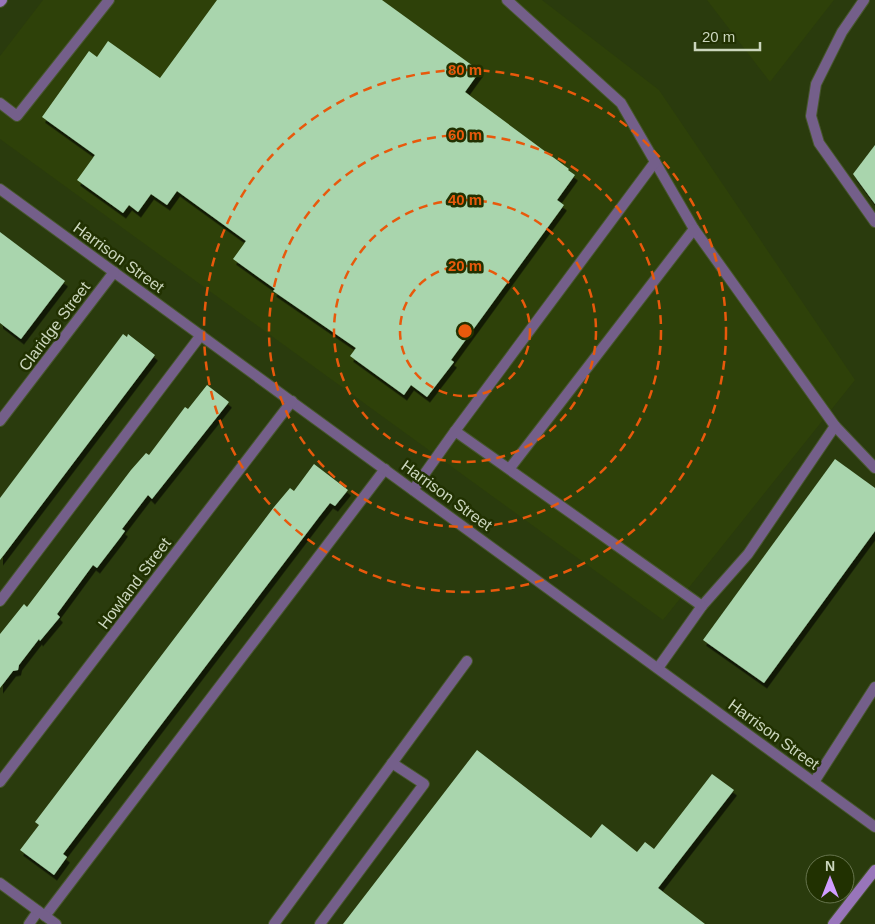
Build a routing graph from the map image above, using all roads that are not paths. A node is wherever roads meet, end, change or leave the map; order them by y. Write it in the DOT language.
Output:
graph roads {
  1 [pos="109,0"];
  2 [pos="508,0"];
  3 [pos="864,0"];
  4 [pos="0,103"];
  5 [pos="655,162"];
  6 [pos="0,189"];
  7 [pos="875,222"];
  8 [pos="694,229"];
  9 [pos="114,272"];
  10 [pos="201,336"];
  11 [pos="292,401"];
  12 [pos="0,421"];
  13 [pos="835,426"];
  14 [pos="455,431"];
  15 [pos="510,468"];
  16 [pos="875,468"];
  17 [pos="386,469"];
  18 [pos="413,490"];
  19 [pos="0,601"];
  20 [pos="702,606"];
  21 [pos="467,662"];
  22 [pos="658,668"];
  23 [pos="875,688"];
  24 [pos="392,763"];
  25 [pos="0,782"];
  26 [pos="814,782"];
  27 [pos="875,827"];
  28 [pos="875,870"];
  29 [pos="0,883"];
  30 [pos="42,913"];
  31 [pos="29,924"];
  32 [pos="56,924"];
  33 [pos="274,924"];
  34 [pos="320,924"];
  35 [pos="833,924"];
  1 -- 4 [label="street"];
  2 -- 5 [label="street"];
  3 -- 7 [label="street"];
  5 -- 8 [label="street"];
  5 -- 14 [label="street"];
  6 -- 9 [label="street, Harrison Street"];
  8 -- 13 [label="street"];
  8 -- 15 [label="street"];
  9 -- 10 [label="street, Harrison Street"];
  9 -- 12 [label="street, Claridge Street"];
  10 -- 11 [label="street, Harrison Street"];
  10 -- 19 [label="street"];
  11 -- 17 [label="street, Harrison Street"];
  11 -- 25 [label="street, Howland Street"];
  13 -- 16 [label="street"];
  13 -- 20 [label="street"];
  14 -- 15 [label="street"];
  14 -- 18 [label="street"];
  15 -- 20 [label="street"];
  17 -- 18 [label="street, Harrison Street"];
  17 -- 30 [label="street"];
  18 -- 22 [label="street, Harrison Street"];
  20 -- 22 [label="street"];
  21 -- 24 [label="street"];
  22 -- 26 [label="street, Harrison Street"];
  23 -- 26 [label="street"];
  24 -- 33 [label="street"];
  24 -- 34 [label="street"];
  26 -- 27 [label="street, Harrison Street"];
  28 -- 35 [label="street"];
  29 -- 30 [label="street"];
  30 -- 31 [label="street"];
  30 -- 32 [label="street"];
}
